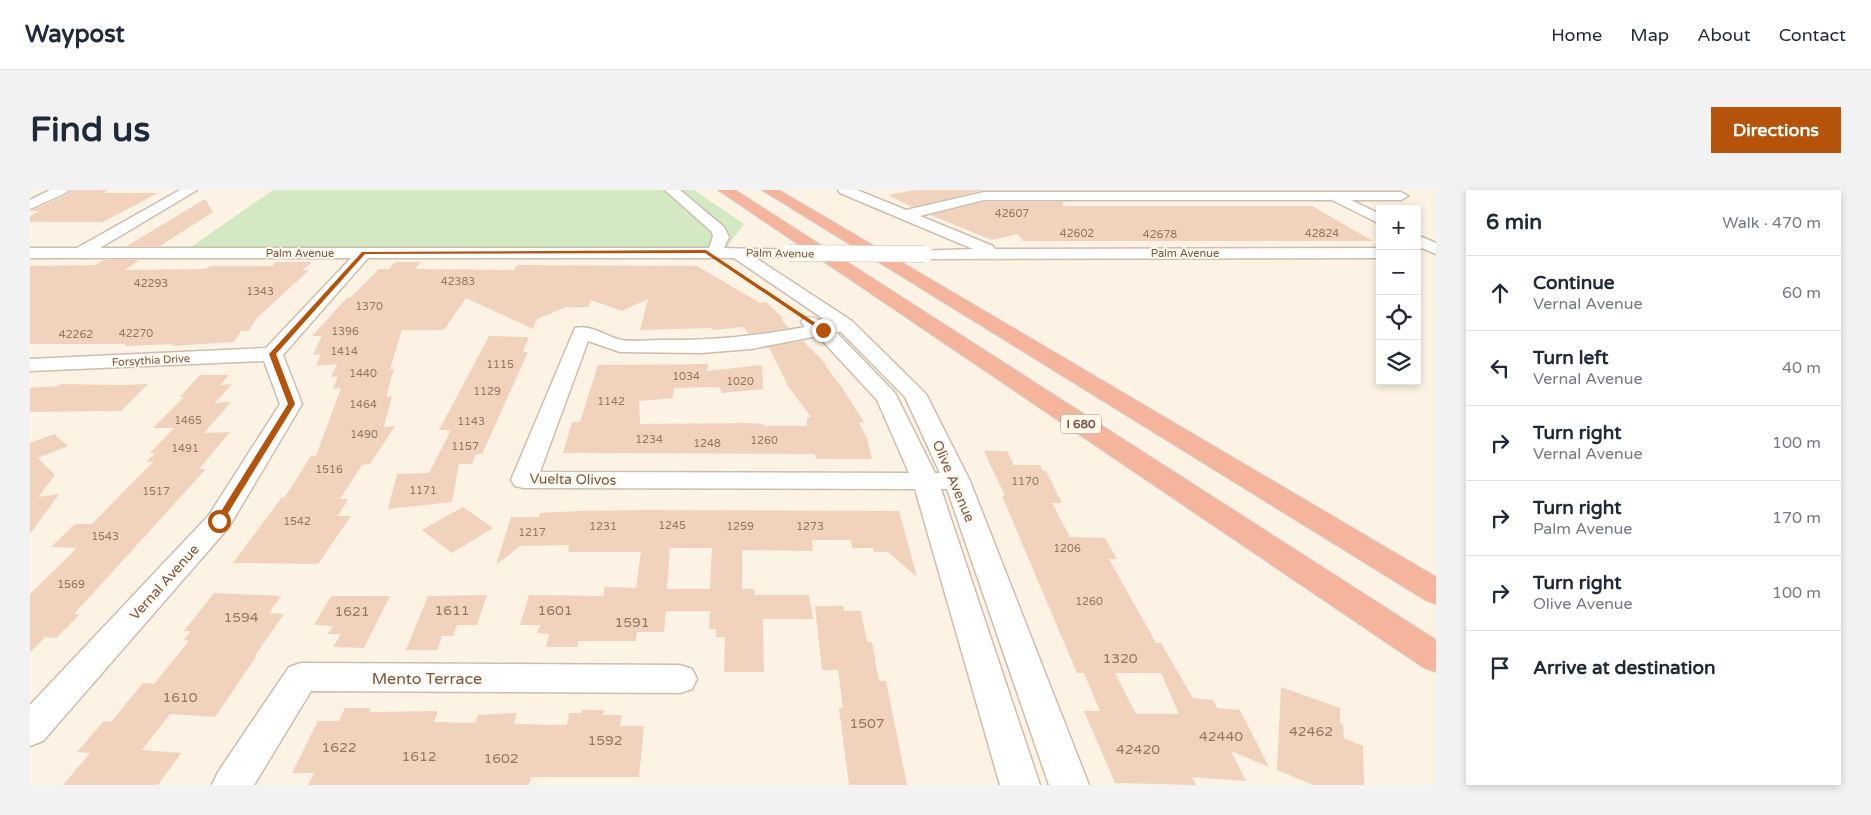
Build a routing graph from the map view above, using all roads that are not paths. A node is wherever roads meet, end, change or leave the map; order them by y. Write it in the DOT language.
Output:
graph roads {
  1 [pos="61,190"];
  2 [pos="190,190"];
  3 [pos="672,190"];
  4 [pos="725,190"];
  5 [pos="769,190"];
  6 [pos="1387,190"];
  7 [pos="848,191"];
  8 [pos="1036,193"];
  9 [pos="1333,196"];
  10 [pos="30,204"];
  11 [pos="905,215"];
  12 [pos="1376,218"];
  13 [pos="1421,242"];
  14 [pos="719,250"];
  15 [pos="1436,251"];
  16 [pos="30,253"];
  17 [pos="80,253"];
  18 [pos="364,253"];
  19 [pos="997,253"];
  20 [pos="1376,253"];
  21 [pos="1421,253"];
  22 [pos="834,328"];
  23 [pos="272,354"];
  24 [pos="30,366"];
  25 [pos="925,480"];
  26 [pos="957,481"];
  27 [pos="1436,592"];
  28 [pos="1436,658"];
  29 [pos="680,679"];
  30 [pos="30,730"];
  31 [pos="232,785"];
  32 [pos="1020,785"];
  33 [pos="1068,785"];
  1 -- 10 [label="street"];
  2 -- 17 [label="street"];
  3 -- 14 [label="street"];
  4 -- 28 [label="highway, I 680"];
  5 -- 27 [label="highway"];
  6 -- 9 [label="street"];
  7 -- 11 [label="street"];
  8 -- 9 [label="street"];
  8 -- 11 [label="street"];
  9 -- 12 [label="street"];
  11 -- 19 [label="street"];
  13 -- 15 [label="street"];
  14 -- 18 [label="street, Palm Avenue"];
  14 -- 19 [label="street, Palm Avenue, bridge"];
  14 -- 22 [label="street, Olive Avenue"];
  15 -- 21 [label="street"];
  16 -- 17 [label="street, Palm Avenue"];
  17 -- 18 [label="street, Palm Avenue"];
  18 -- 23 [label="street"];
  19 -- 20 [label="street, Palm Avenue"];
  22 -- 25 [label="street, Olive Avenue"];
  22 -- 25 [label="street, Vuelta Olivos"];
  22 -- 26 [label="street, Olive Avenue"];
  23 -- 24 [label="street, Forsythia Drive"];
  23 -- 30 [label="street, Vernal Avenue"];
  25 -- 26 [label="street, Vuelta Olivos"];
  25 -- 32 [label="street, Olive Avenue"];
  26 -- 33 [label="street, Olive Avenue"];
  29 -- 31 [label="street, Mento Terrace"];
}
